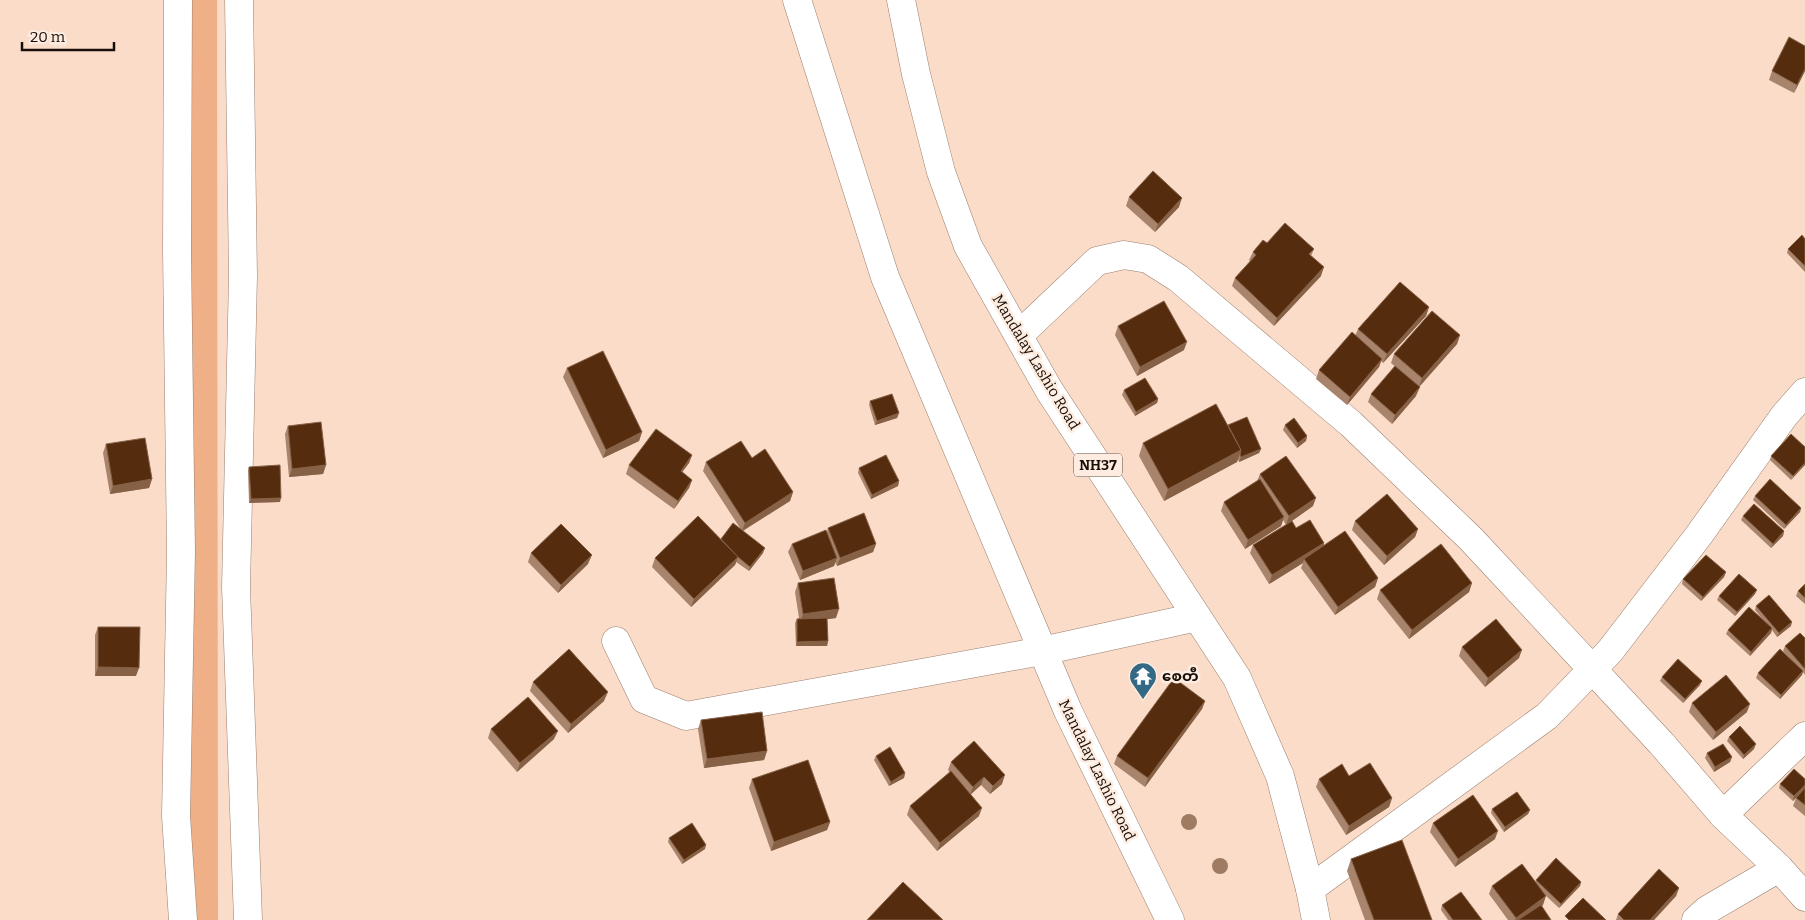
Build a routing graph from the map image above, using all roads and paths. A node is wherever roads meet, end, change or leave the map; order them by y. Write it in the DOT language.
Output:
graph roads {
  1 [pos="178,0"];
  2 [pos="239,0"];
  3 [pos="797,0"];
  4 [pos="901,0"];
  5 [pos="1019,335"];
  6 [pos="1805,392"];
  7 [pos="1197,617"];
  8 [pos="616,640"];
  9 [pos="1042,651"];
  10 [pos="1592,670"];
  11 [pos="1805,736"];
  12 [pos="1723,815"];
  13 [pos="1779,868"];
  14 [pos="1310,889"];
  15 [pos="1805,897"];
  16 [pos="182,920"];
  17 [pos="248,920"];
  18 [pos="1170,920"];
  19 [pos="1316,920"];
  20 [pos="1696,920"];
  1 -- 16 [label="main road"];
  2 -- 17 [label="main road"];
  3 -- 9 [label="main road, Mandalay Lashio Road"];
  4 -- 5 [label="main road, Mandalay Lashio Road / NH37"];
  5 -- 7 [label="main road, Mandalay Lashio Road / NH37"];
  5 -- 10 [label="main road"];
  6 -- 10 [label="main road"];
  7 -- 9 [label="main road"];
  7 -- 14 [label="main road, Mandalay Lashio Road / NH37"];
  8 -- 9 [label="main road"];
  9 -- 18 [label="main road, Mandalay Lashio Road"];
  10 -- 12 [label="main road"];
  10 -- 14 [label="main road"];
  11 -- 12 [label="main road"];
  12 -- 13 [label="main road"];
  13 -- 15 [label="main road"];
  13 -- 20 [label="main road"];
  14 -- 19 [label="main road, Mandalay Lashio Road / NH37"];
}
